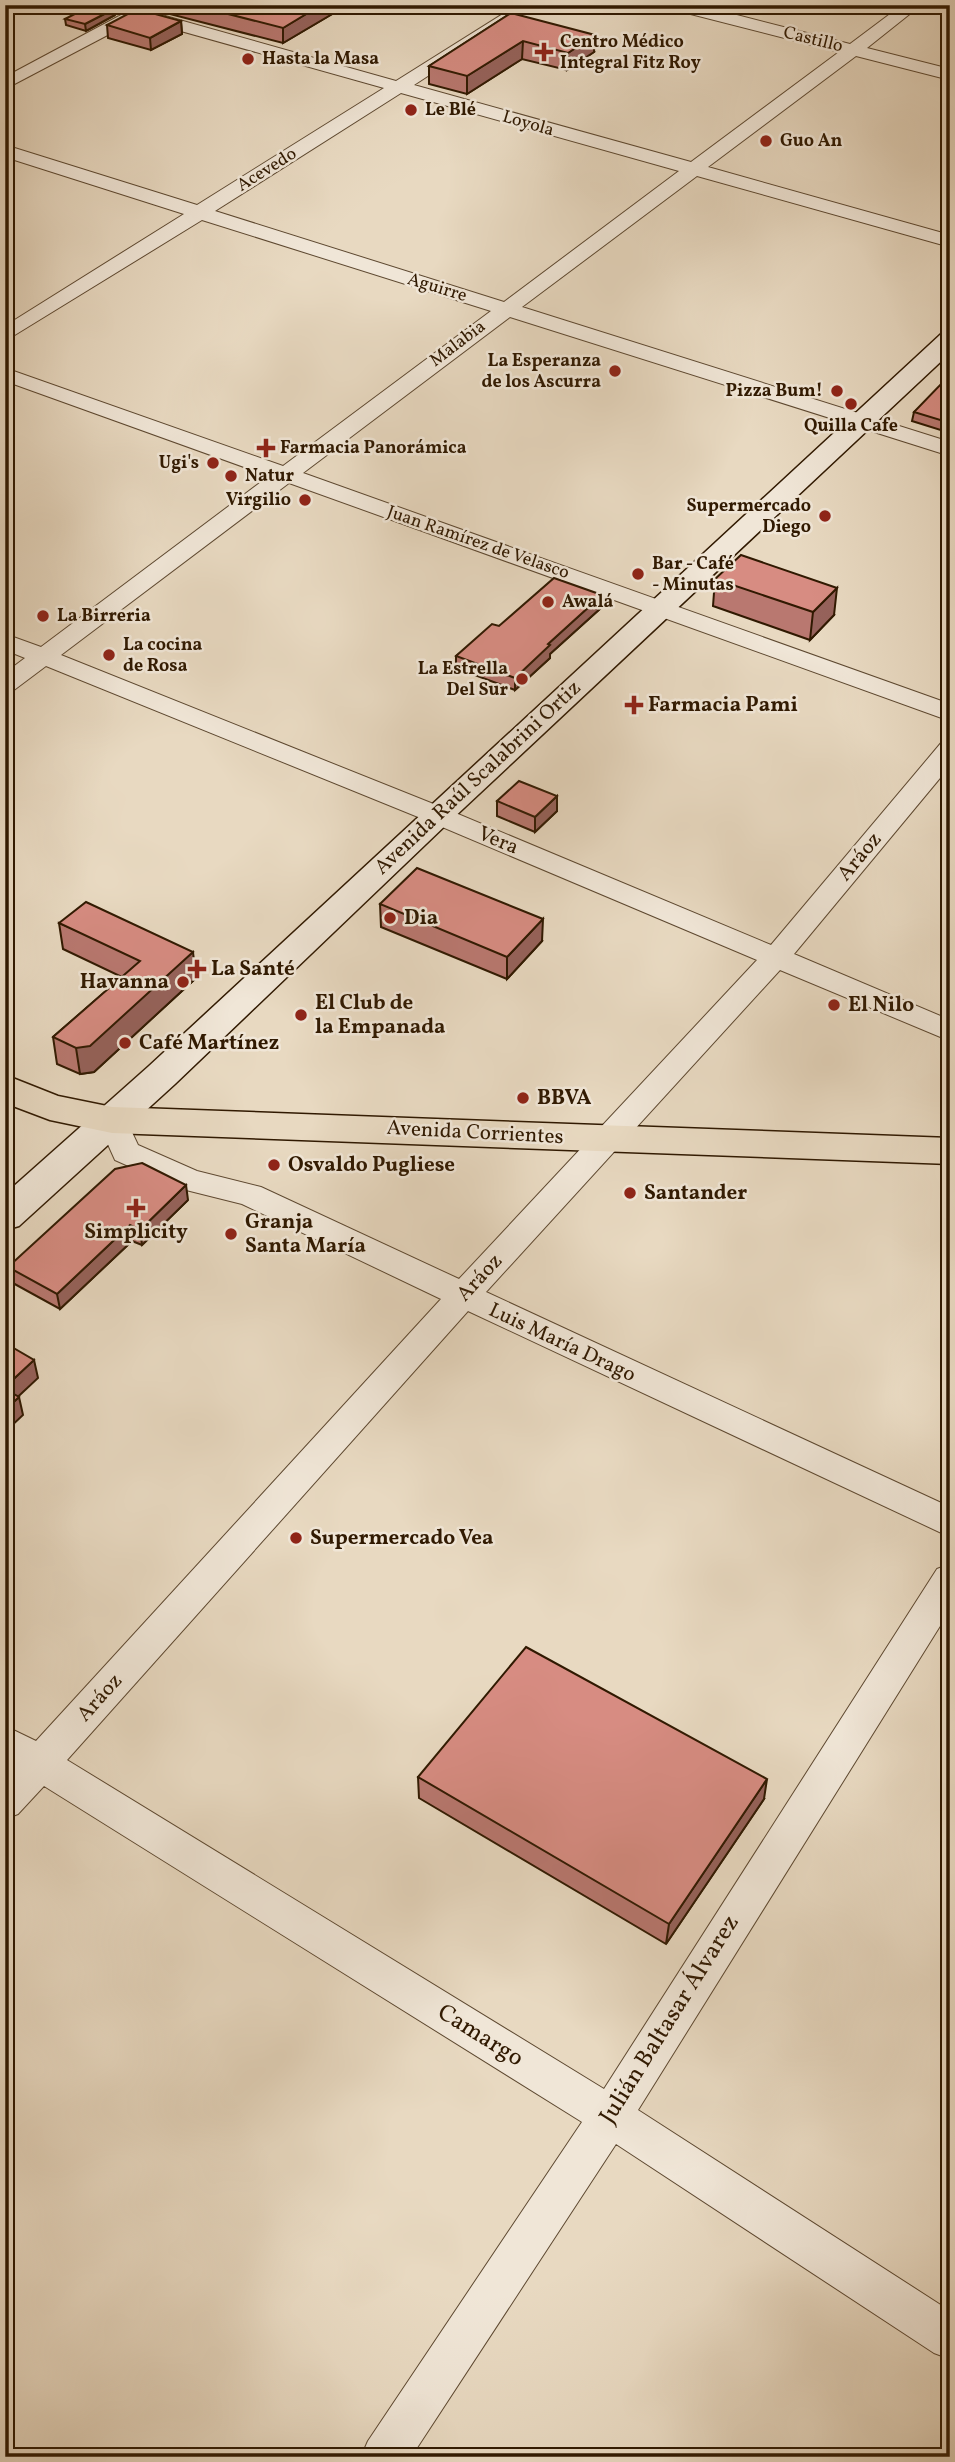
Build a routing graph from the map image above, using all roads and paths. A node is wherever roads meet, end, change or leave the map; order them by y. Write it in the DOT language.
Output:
graph roads {
  1 [pos="106,5"];
  2 [pos="529,5"];
  3 [pos="677,5"];
  4 [pos="913,5"];
  5 [pos="144,9"];
  6 [pos="854,51"];
  7 [pos="950,75"];
  8 [pos="5,84"];
  9 [pos="399,87"];
  10 [pos="5,150"];
  11 [pos="693,171"];
  12 [pos="198,213"];
  13 [pos="950,241"];
  14 [pos="505,310"];
  15 [pos="5,335"];
  16 [pos="950,339"];
  17 [pos="5,374"];
  18 [pos="864,421"];
  19 [pos="950,449"];
  20 [pos="284,475"];
  21 [pos="660,607"];
  22 [pos="5,641"];
  23 [pos="44,656"];
  24 [pos="5,685"];
  25 [pos="950,713"];
  26 [pos="950,749"];
  27 [pos="437,815"];
  28 [pos="775,958"];
  29 [pos="950,1031"];
  30 [pos="5,1088"];
  31 [pos="112,1119"];
  32 [pos="610,1139"];
  33 [pos="950,1152"];
  34 [pos="5,1216"];
  35 [pos="463,1296"];
  36 [pos="950,1523"];
  37 [pos="950,1579"];
  38 [pos="5,1742"];
  39 [pos="40,1764"];
  40 [pos="5,1802"];
  41 [pos="610,2116"];
  42 [pos="950,2337"];
  43 [pos="384,2457"];
  1 -- 5 [label="street, Loyola"];
  2 -- 9 [label="street, Acevedo"];
  3 -- 6 [label="street, Castillo"];
  4 -- 6 [label="street, Malabia"];
  5 -- 8 [label="street"];
  5 -- 9 [label="street, Loyola"];
  6 -- 7 [label="street, Castillo"];
  6 -- 11 [label="street, Malabia"];
  9 -- 11 [label="street, Loyola"];
  9 -- 12 [label="street, Acevedo"];
  10 -- 12 [label="street, Aguirre"];
  11 -- 13 [label="street, Loyola"];
  11 -- 14 [label="street, Malabia"];
  12 -- 14 [label="street, Aguirre"];
  12 -- 15 [label="street, Acevedo"];
  14 -- 18 [label="street, Aguirre"];
  14 -- 20 [label="street, Malabia"];
  16 -- 18 [label="main road, Avenida Raúl Scalabrini Ortiz"];
  17 -- 20 [label="street, Juan Ramírez de Velasco"];
  18 -- 19 [label="street, Aguirre"];
  18 -- 21 [label="main road, Avenida Raúl Scalabrini Ortiz"];
  20 -- 21 [label="street, Juan Ramírez de Velasco"];
  20 -- 23 [label="street, Malabia"];
  21 -- 25 [label="street, Juan Ramírez de Velasco"];
  21 -- 27 [label="main road, Avenida Raúl Scalabrini Ortiz"];
  22 -- 23 [label="street, Vera"];
  23 -- 24 [label="street, Malabia"];
  23 -- 27 [label="street, Vera"];
  26 -- 28 [label="street, Aráoz"];
  27 -- 28 [label="street, Vera"];
  27 -- 31 [label="main road, Avenida Raúl Scalabrini Ortiz"];
  28 -- 29 [label="street, Vera"];
  28 -- 32 [label="street, Aráoz"];
  30 -- 31 [label="main road, Avenida Corrientes"];
  31 -- 32 [label="main road, Avenida Corrientes"];
  31 -- 34 [label="main road, Avenida Raúl Scalabrini Ortiz"];
  31 -- 35 [label="street, Luis María Drago"];
  32 -- 33 [label="main road, Avenida Corrientes"];
  32 -- 35 [label="street, Aráoz"];
  35 -- 36 [label="street, Luis María Drago"];
  35 -- 39 [label="street, Aráoz"];
  37 -- 41 [label="street, Julián Baltasar Álvarez"];
  38 -- 39 [label="street, Camargo"];
  39 -- 40 [label="street, Aráoz"];
  39 -- 41 [label="street, Camargo"];
  41 -- 42 [label="street, Camargo"];
  41 -- 43 [label="street, Julián Baltasar Álvarez"];
}
